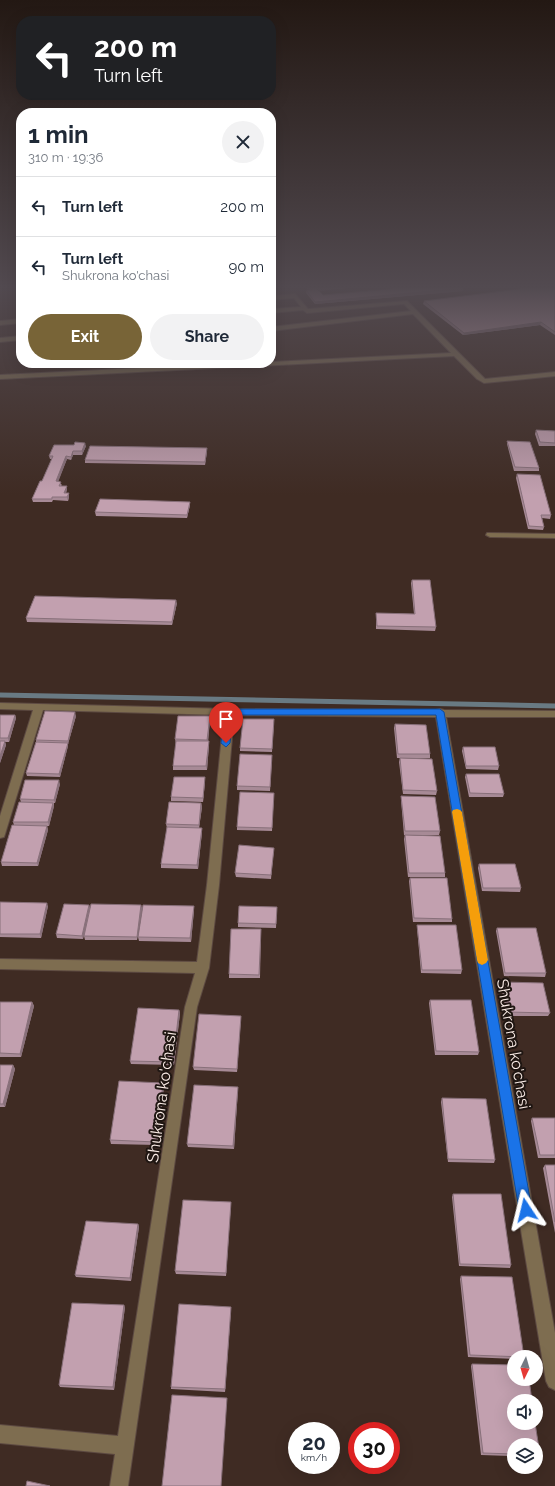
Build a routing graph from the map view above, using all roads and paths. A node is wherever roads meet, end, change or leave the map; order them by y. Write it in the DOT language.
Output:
graph roads {
  1 [pos="409,356"];
  2 [pos="459,356"];
  3 [pos="276,363"];
  4 [pos="171,368"];
  5 [pos="151,369"];
  6 [pos="555,374"];
  7 [pos="0,377"];
  8 [pos="490,535"];
  9 [pos="555,536"];
  10 [pos="0,706"];
  11 [pos="39,706"];
  12 [pos="229,712"];
  13 [pos="440,712"];
  14 [pos="555,714"];
  15 [pos="0,834"];
  16 [pos="0,964"];
  17 [pos="203,968"];
  18 [pos="555,1381"];
  19 [pos="0,1434"];
  20 [pos="126,1446"];
  21 [pos="119,1486"];
  1 -- 3 [label="street"];
  2 -- 6 [label="street"];
  4 -- 5 [label="street"];
  5 -- 7 [label="street"];
  8 -- 9 [label="street"];
  10 -- 11 [label="street"];
  11 -- 12 [label="street"];
  11 -- 15 [label="street"];
  12 -- 13 [label="street"];
  12 -- 17 [label="street, Shukrona ko'chasi"];
  13 -- 14 [label="street"];
  13 -- 18 [label="street, Shukrona ko'chasi"];
  16 -- 17 [label="street"];
  17 -- 20 [label="street, Shukrona ko'chasi"];
  19 -- 20 [label="street"];
  20 -- 21 [label="street, Shukrona ko'chasi"];
}
